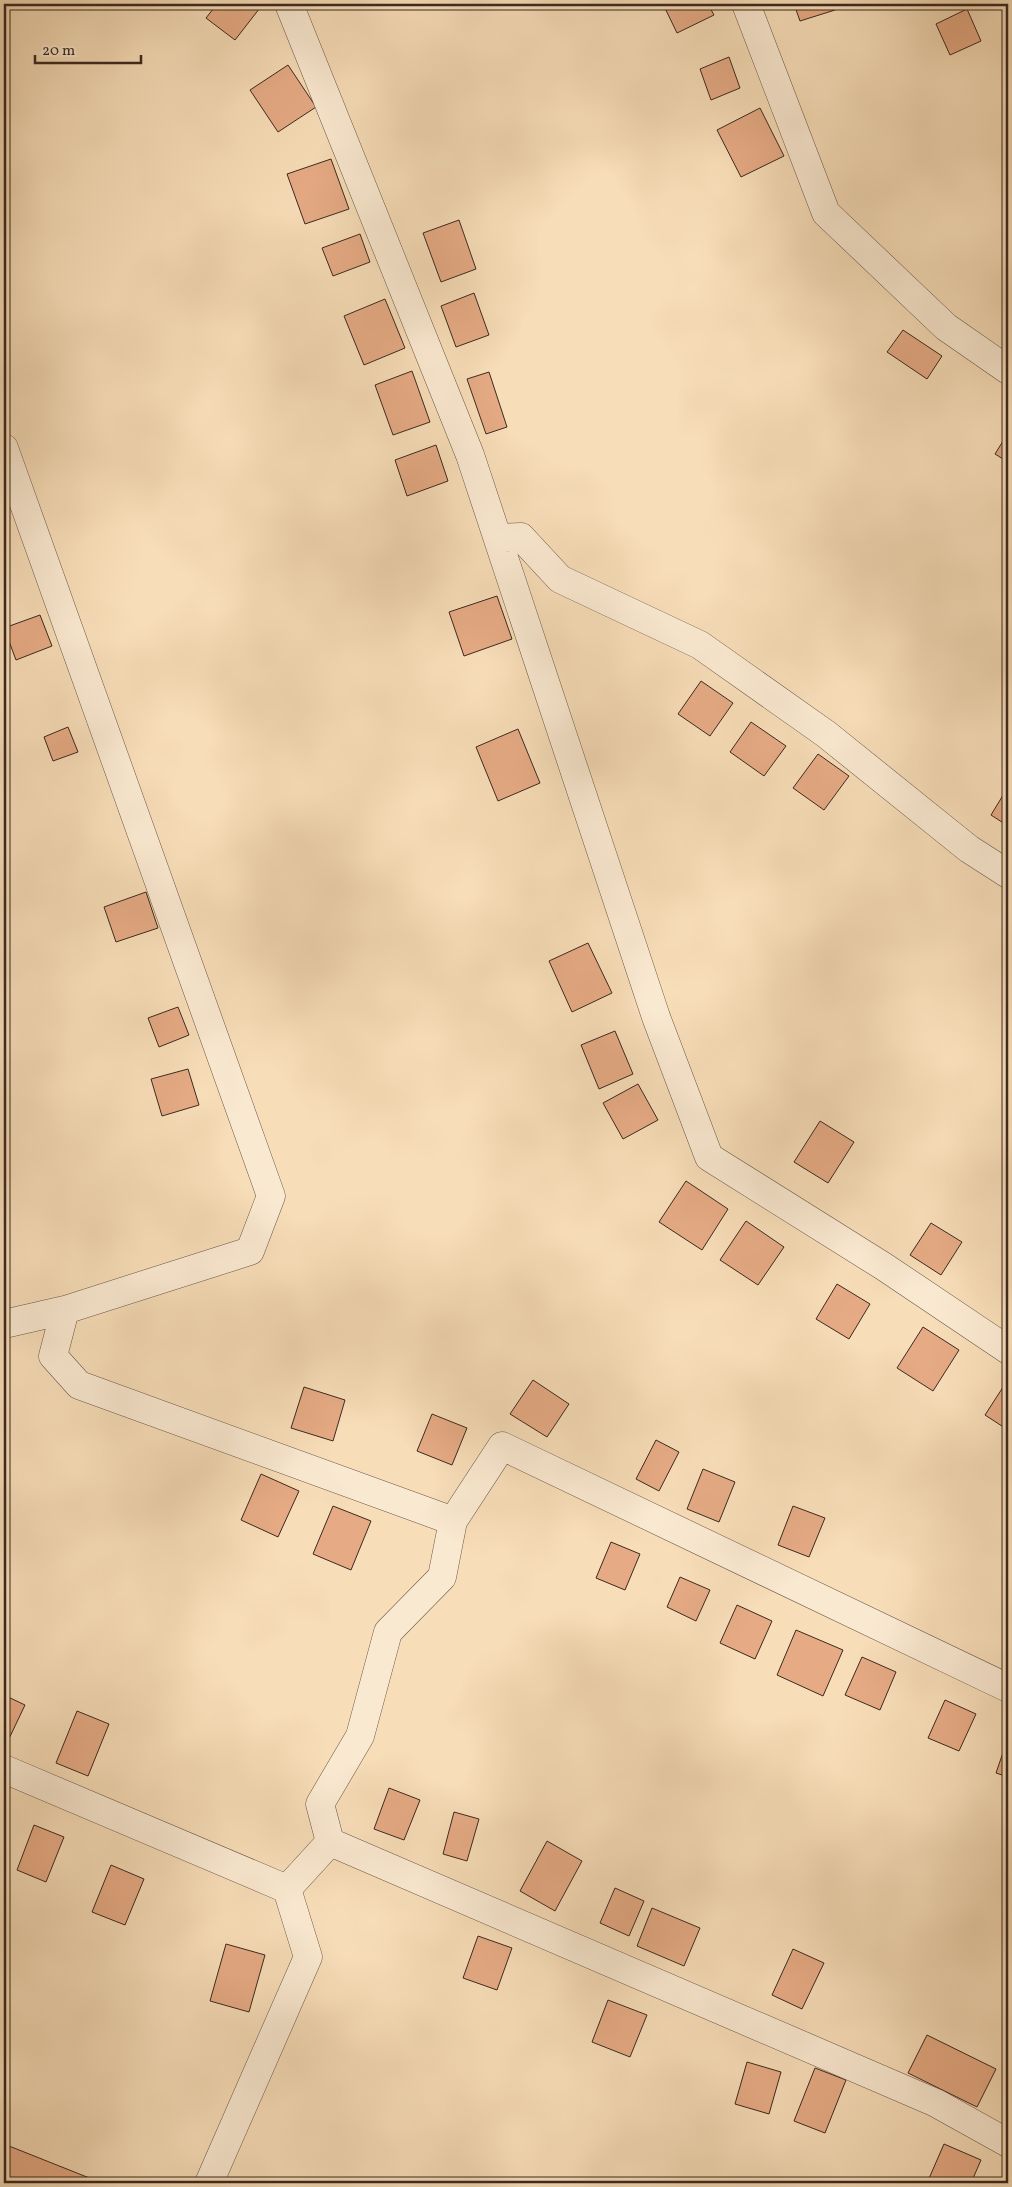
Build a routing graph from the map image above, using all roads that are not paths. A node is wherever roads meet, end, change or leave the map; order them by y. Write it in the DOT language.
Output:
graph roads {
  1 [pos="289,4"];
  2 [pos="746,4"];
  3 [pos="1008,370"];
  4 [pos="4,448"];
  5 [pos="498,538"];
  6 [pos="1008,874"];
  7 [pos="65,1310"];
  8 [pos="4,1324"];
  9 [pos="1008,1350"];
  10 [pos="453,1521"];
  11 [pos="1008,1688"];
  12 [pos="4,1769"];
  13 [pos="330,1842"];
  14 [pos="287,1889"];
  15 [pos="1008,2143"];
  16 [pos="209,2183"];
  1 -- 5 [label="street"];
  2 -- 3 [label="street"];
  4 -- 7 [label="street"];
  5 -- 6 [label="street"];
  5 -- 9 [label="street"];
  7 -- 8 [label="street"];
  7 -- 10 [label="street"];
  10 -- 11 [label="street"];
  10 -- 13 [label="street"];
  12 -- 14 [label="street"];
  13 -- 14 [label="street"];
  13 -- 15 [label="street"];
  14 -- 16 [label="street"];
}
